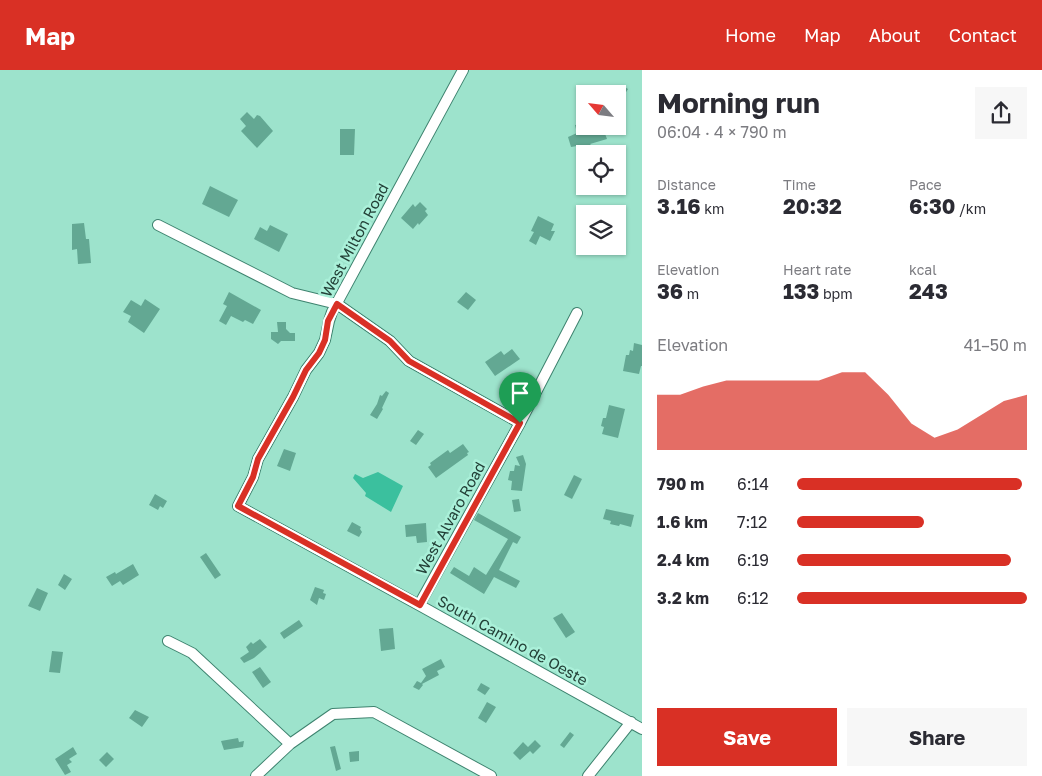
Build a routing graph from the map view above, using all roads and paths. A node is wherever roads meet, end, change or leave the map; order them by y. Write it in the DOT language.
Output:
graph roads {
  1 [pos="463,70"];
  2 [pos="158,225"];
  3 [pos="337,304"];
  4 [pos="577,313"];
  5 [pos="520,423"];
  6 [pos="238,506"];
  7 [pos="420,605"];
  8 [pos="168,641"];
  9 [pos="631,722"];
  10 [pos="642,729"];
  11 [pos="290,744"];
  12 [pos="256,776"];
  13 [pos="491,776"];
  14 [pos="588,776"];
  1 -- 3 [label="street, West Milton Road"];
  2 -- 3 [label="street"];
  3 -- 5 [label="street"];
  3 -- 6 [label="street, West Milton Road"];
  4 -- 5 [label="street, West Alvaro Road"];
  5 -- 7 [label="street, West Alvaro Road"];
  6 -- 7 [label="street, South Camino de Oeste"];
  7 -- 9 [label="street, South Camino de Oeste"];
  8 -- 11 [label="street"];
  9 -- 10 [label="street, South Camino de Oeste"];
  9 -- 14 [label="street"];
  11 -- 12 [label="street"];
  11 -- 13 [label="street"];
}
